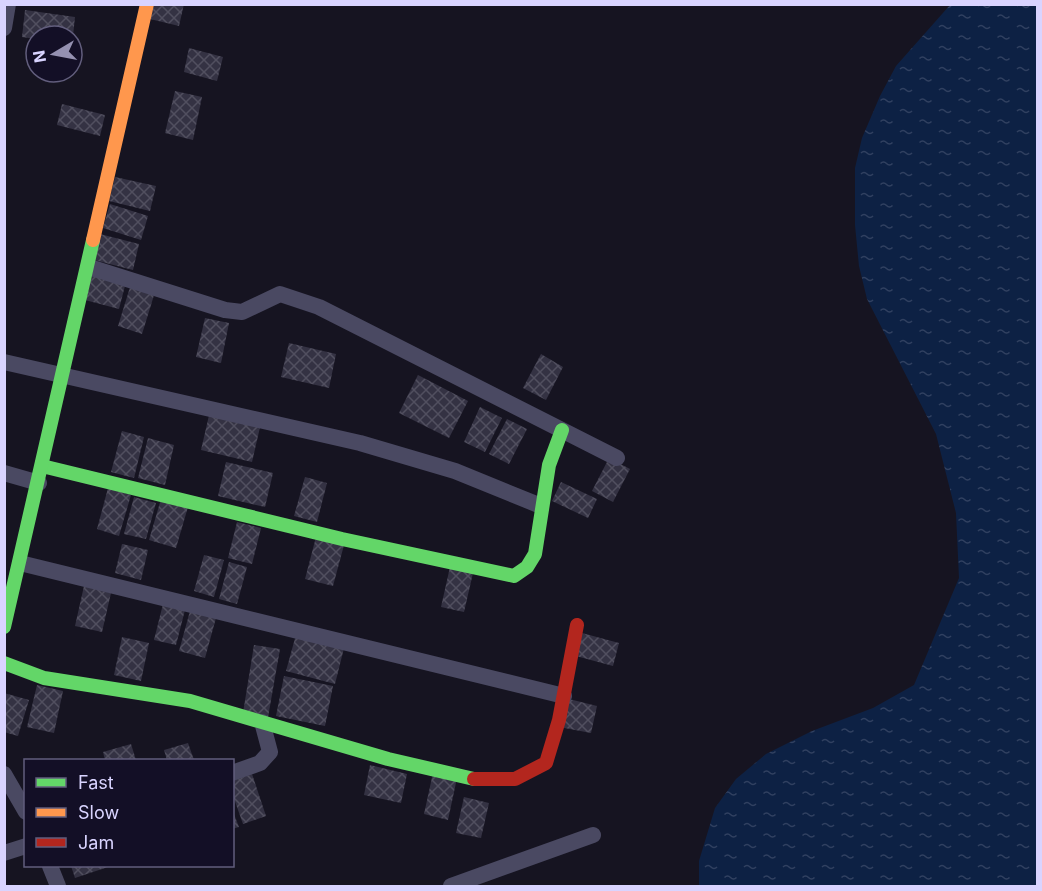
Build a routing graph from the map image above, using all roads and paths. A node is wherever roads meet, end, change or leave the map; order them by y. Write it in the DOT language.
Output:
graph roads {
  1 [pos="8,4"];
  2 [pos="147,4"];
  3 [pos="4,28"];
  4 [pos="89,267"];
  5 [pos="4,362"];
  6 [pos="63,376"];
  7 [pos="562,430"];
  8 [pos="617,458"];
  9 [pos="4,473"];
  10 [pos="41,474"];
  11 [pos="541,506"];
  12 [pos="20,563"];
  13 [pos="577,625"];
  14 [pos="4,627"];
  15 [pos="4,663"];
  16 [pos="564,696"];
  17 [pos="262,722"];
  18 [pos="234,772"];
  19 [pos="4,774"];
  20 [pos="24,809"];
  21 [pos="592,835"];
  22 [pos="24,847"];
  23 [pos="4,853"];
  24 [pos="50,867"];
  25 [pos="58,886"];
  26 [pos="451,886"];
  1 -- 3 [label="street"];
  2 -- 4 [label="street"];
  4 -- 6 [label="street"];
  4 -- 7 [label="street"];
  5 -- 6 [label="street"];
  6 -- 10 [label="street"];
  6 -- 11 [label="street"];
  7 -- 8 [label="street"];
  7 -- 11 [label="street"];
  9 -- 10 [label="street"];
  10 -- 11 [label="street"];
  10 -- 12 [label="street"];
  12 -- 14 [label="street"];
  12 -- 16 [label="street"];
  13 -- 16 [label="street"];
  15 -- 17 [label="street"];
  16 -- 17 [label="street"];
  17 -- 18 [label="street"];
  19 -- 20 [label="street"];
  21 -- 26 [label="street"];
  22 -- 23 [label="street"];
  24 -- 25 [label="street"];
}
